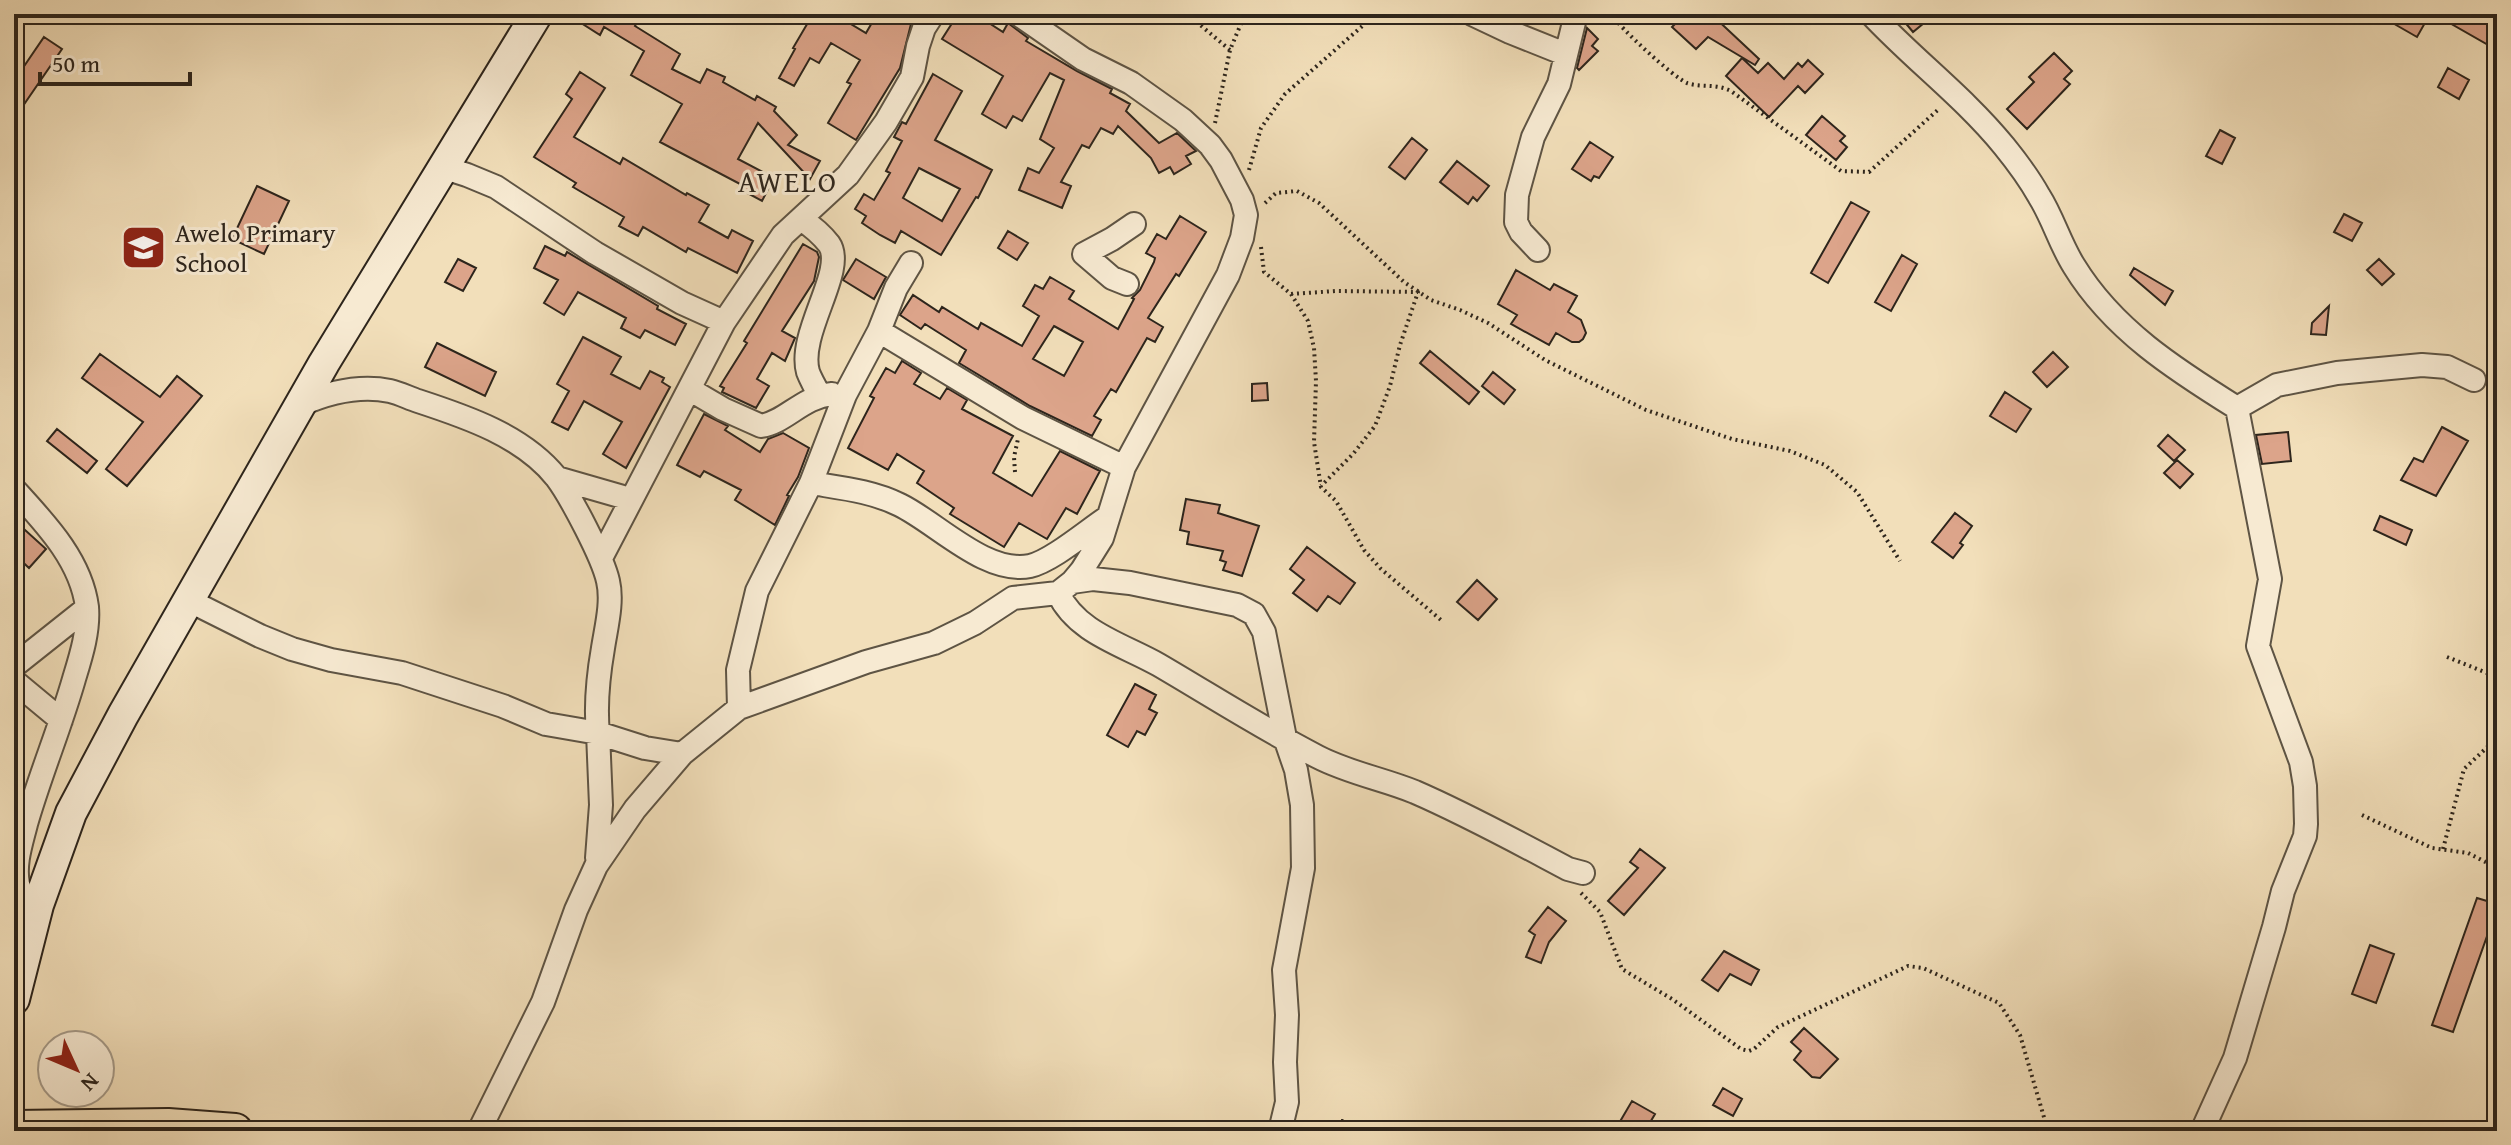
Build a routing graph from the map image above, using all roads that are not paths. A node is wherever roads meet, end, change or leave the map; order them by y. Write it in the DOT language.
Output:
graph roads {
  1 [pos="537,14"];
  2 [pos="933,14"];
  3 [pos="1018,14"];
  4 [pos="1472,14"];
  5 [pos="1576,14"];
  6 [pos="1871,14"];
  7 [pos="1565,54"];
  8 [pos="442,167"];
  9 [pos="801,219"];
  10 [pos="1134,224"];
  11 [pos="1538,250"];
  12 [pos="911,263"];
  13 [pos="1127,284"];
  14 [pos="724,322"];
  15 [pos="879,331"];
  16 [pos="2474,380"];
  17 [pos="689,389"];
  18 [pos="819,395"];
  19 [pos="845,395"];
  20 [pos="300,405"];
  21 [pos="2237,408"];
  22 [pos="1124,467"];
  23 [pos="557,478"];
  24 [pos="811,483"];
  25 [pos="14,489"];
  26 [pos="630,499"];
  27 [pos="1108,517"];
  28 [pos="601,558"];
  29 [pos="1065,588"];
  30 [pos="188,600"];
  31 [pos="87,608"];
  32 [pos="14,666"];
  33 [pos="14,681"];
  34 [pos="739,708"];
  35 [pos="61,720"];
  36 [pos="598,733"];
  37 [pos="1285,738"];
  38 [pos="682,754"];
  39 [pos="596,866"];
  40 [pos="1580,882"];
  41 [pos="38,905"];
  42 [pos="14,999"];
  43 [pos="14,1128"];
  44 [pos="1281,1129"];
  45 [pos="235,1131"];
  46 [pos="479,1131"];
  47 [pos="2202,1131"];
  1 -- 8 [label="street"];
  2 -- 9 [label="street"];
  3 -- 22 [label="street"];
  4 -- 7 [label="street"];
  5 -- 7 [label="street"];
  6 -- 21 [label="street"];
  7 -- 11 [label="street"];
  8 -- 14 [label="street"];
  8 -- 20 [label="street"];
  9 -- 14 [label="street"];
  9 -- 18 [label="street"];
  10 -- 13 [label="street"];
  12 -- 15 [label="street"];
  14 -- 17 [label="street"];
  15 -- 19 [label="street"];
  15 -- 22 [label="street"];
  16 -- 21 [label="street"];
  17 -- 18 [label="street"];
  17 -- 26 [label="street"];
  18 -- 19 [label="street"];
  19 -- 24 [label="street"];
  20 -- 23 [label="street"];
  20 -- 30 [label="street"];
  21 -- 47 [label="street"];
  22 -- 27 [label="street"];
  23 -- 26 [label="street"];
  23 -- 28 [label="street"];
  24 -- 27 [label="street"];
  24 -- 34 [label="street"];
  25 -- 31 [label="street"];
  26 -- 28 [label="street"];
  27 -- 29 [label="street"];
  28 -- 36 [label="street"];
  29 -- 34 [label="street"];
  29 -- 37 [label="street"];
  29 -- 37 [label="street"];
  30 -- 36 [label="street"];
  30 -- 41 [label="street"];
  31 -- 32 [label="street"];
  31 -- 35 [label="street"];
  33 -- 35 [label="street"];
  34 -- 38 [label="street"];
  35 -- 41 [label="street"];
  36 -- 38 [label="street"];
  36 -- 39 [label="street"];
  37 -- 40 [label="street"];
  37 -- 44 [label="street"];
  38 -- 39 [label="street"];
  39 -- 46 [label="street"];
  41 -- 42 [label="street"];
  43 -- 45 [label="main road"];
}
